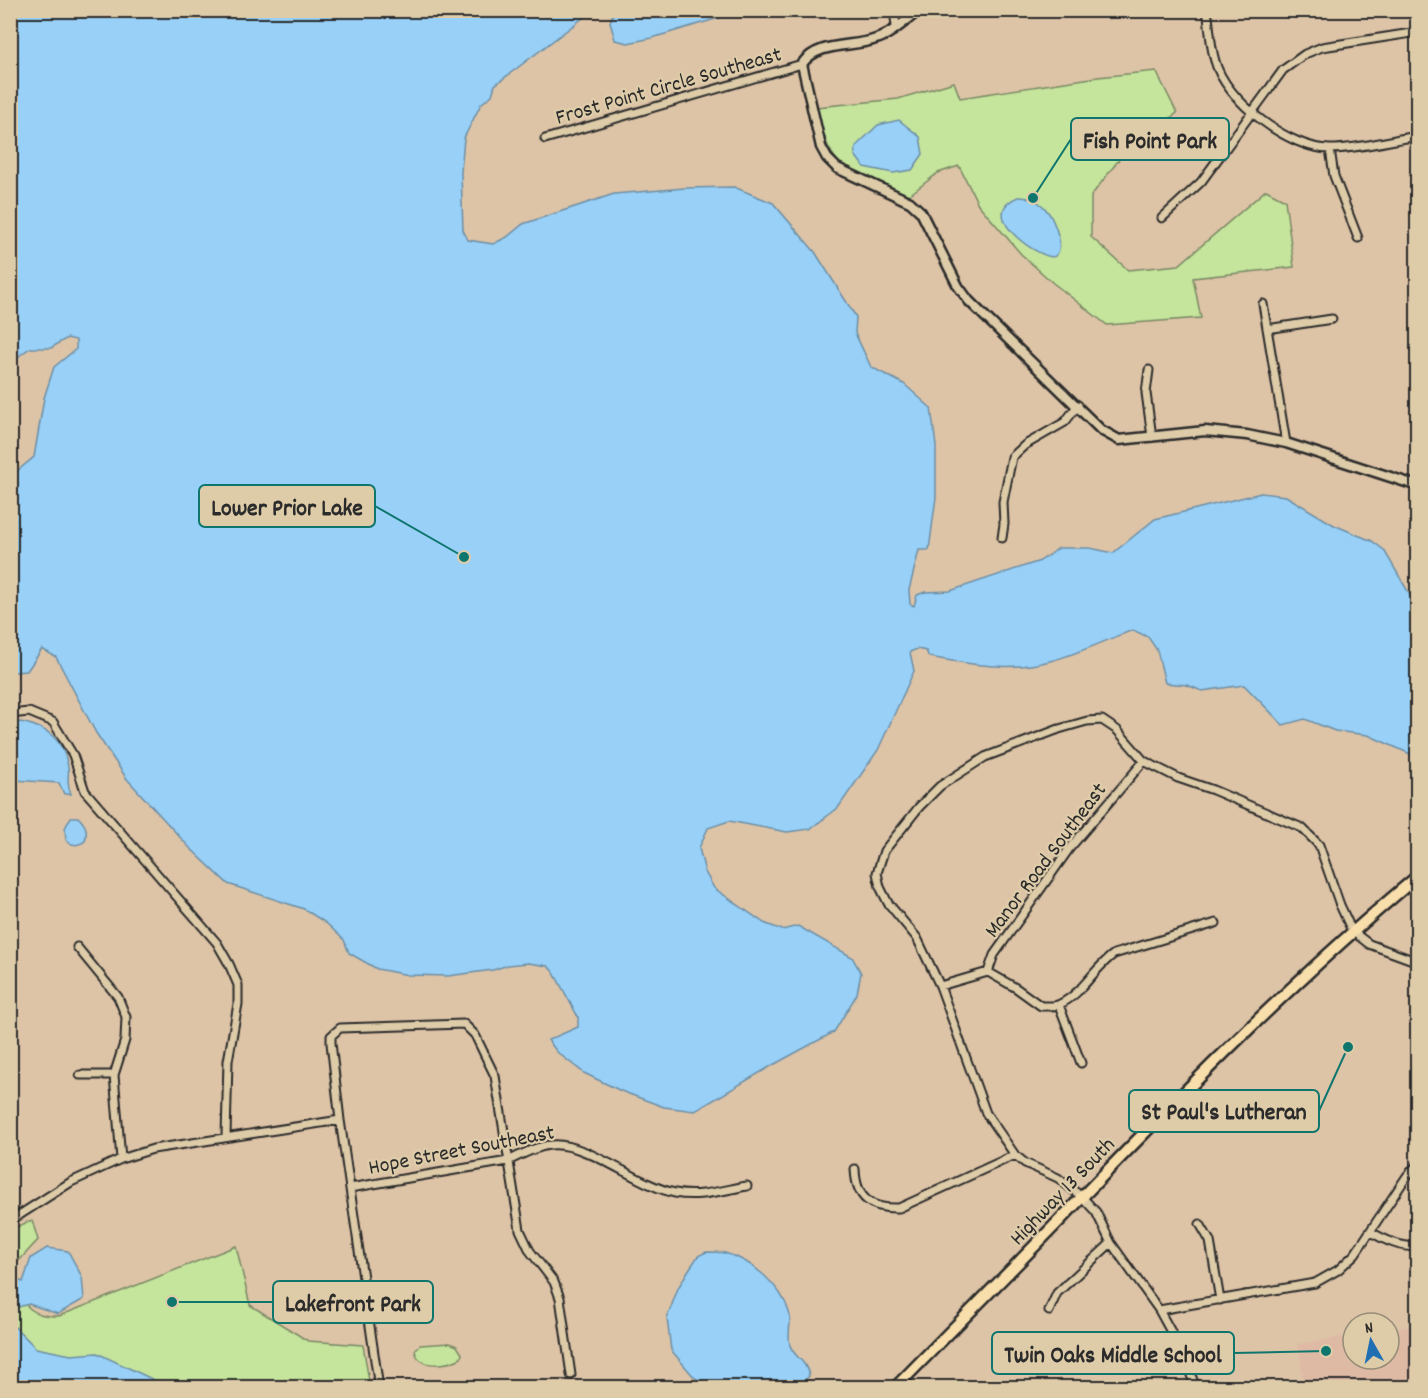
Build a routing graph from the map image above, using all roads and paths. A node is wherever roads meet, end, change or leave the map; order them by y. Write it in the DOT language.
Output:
graph roads {
  1 [pos="894,10"];
  2 [pos="920,10"];
  3 [pos="1207,10"];
  4 [pos="896,26"];
  5 [pos="1418,32"];
  6 [pos="802,64"];
  7 [pos="1251,112"];
  8 [pos="1418,136"];
  9 [pos="545,139"];
  10 [pos="1330,149"];
  11 [pos="1162,218"];
  12 [pos="1358,238"];
  13 [pos="1263,304"];
  14 [pos="1332,319"];
  15 [pos="1267,329"];
  16 [pos="1149,370"];
  17 [pos="1078,405"];
  18 [pos="1152,437"];
  19 [pos="1286,443"];
  20 [pos="1418,488"];
  21 [pos="1002,538"];
  22 [pos="10,714"];
  23 [pos="1144,761"];
  24 [pos="1418,876"];
  25 [pos="1216,923"];
  26 [pos="1352,930"];
  27 [pos="77,947"];
  28 [pos="1418,962"];
  29 [pos="988,972"];
  30 [pos="940,986"];
  31 [pos="1059,1005"];
  32 [pos="1081,1063"];
  33 [pos="80,1074"];
  34 [pos="114,1075"];
  35 [pos="340,1120"];
  36 [pos="226,1136"];
  37 [pos="1016,1155"];
  38 [pos="121,1159"];
  39 [pos="508,1161"];
  40 [pos="1418,1164"];
  41 [pos="855,1169"];
  42 [pos="747,1186"];
  43 [pos="350,1188"];
  44 [pos="1082,1197"];
  45 [pos="10,1221"];
  46 [pos="1200,1224"];
  47 [pos="1371,1232"];
  48 [pos="1111,1243"];
  49 [pos="1418,1247"];
  50 [pos="1220,1300"];
  51 [pos="1159,1310"];
  52 [pos="1049,1311"];
  53 [pos="572,1375"];
  54 [pos="379,1388"];
  55 [pos="894,1388"];
  56 [pos="1196,1388"];
  1 -- 4 [label="street"];
  2 -- 4 [label="street"];
  3 -- 7 [label="street"];
  4 -- 6 [label="street"];
  5 -- 7 [label="street"];
  6 -- 9 [label="street, Frost Point Circle Southeast"];
  6 -- 17 [label="street"];
  7 -- 10 [label="street"];
  7 -- 11 [label="street"];
  8 -- 10 [label="street"];
  10 -- 12 [label="street"];
  13 -- 15 [label="street"];
  14 -- 15 [label="street"];
  15 -- 19 [label="street"];
  16 -- 18 [label="street"];
  17 -- 18 [label="street"];
  17 -- 21 [label="street"];
  18 -- 19 [label="street"];
  19 -- 20 [label="street"];
  22 -- 36 [label="street"];
  23 -- 26 [label="street"];
  23 -- 29 [label="street, Manor Road Southeast"];
  23 -- 30 [label="street"];
  24 -- 26 [label="main road, Highway 13 South"];
  25 -- 31 [label="street"];
  26 -- 28 [label="street"];
  26 -- 44 [label="main road, Highway 13 South"];
  27 -- 34 [label="street"];
  29 -- 30 [label="street, Manor Road Southeast"];
  29 -- 31 [label="street"];
  30 -- 37 [label="street"];
  31 -- 32 [label="street"];
  33 -- 34 [label="street"];
  34 -- 38 [label="street"];
  35 -- 36 [label="street"];
  35 -- 39 [label="street"];
  35 -- 43 [label="street"];
  36 -- 38 [label="street"];
  37 -- 41 [label="street"];
  37 -- 44 [label="street"];
  38 -- 45 [label="street"];
  39 -- 42 [label="street, Hope Street Southeast"];
  39 -- 43 [label="street, Hope Street Southeast"];
  39 -- 53 [label="street"];
  40 -- 47 [label="street"];
  43 -- 54 [label="street"];
  44 -- 48 [label="street"];
  44 -- 55 [label="main road, Highway 13 South"];
  46 -- 50 [label="street"];
  47 -- 49 [label="street"];
  47 -- 50 [label="street"];
  48 -- 51 [label="street"];
  48 -- 52 [label="street"];
  50 -- 51 [label="street"];
  51 -- 56 [label="street"];
}
